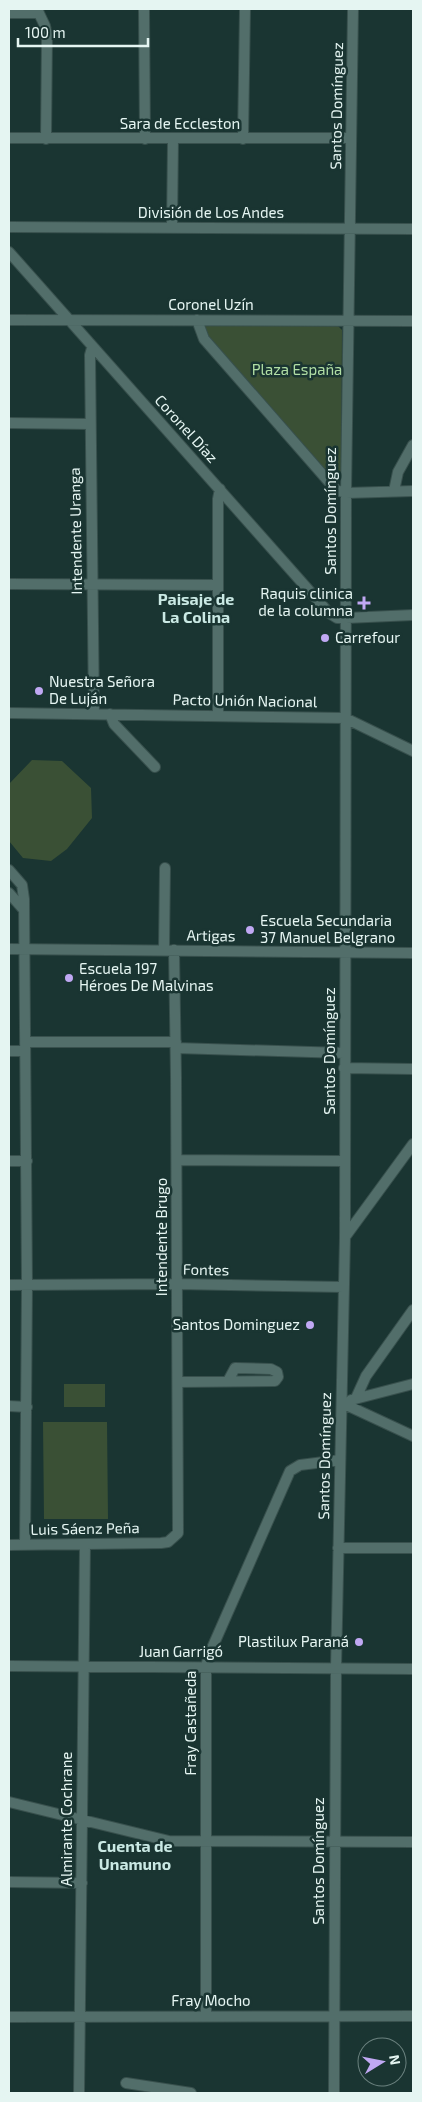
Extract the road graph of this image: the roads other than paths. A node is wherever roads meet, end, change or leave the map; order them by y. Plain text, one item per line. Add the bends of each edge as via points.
1 (144, 9) edge
2 (246, 9) edge
3 (353, 9) edge
4 (38, 11) edge
5 (9, 13) edge
6 (9, 138) edge
7 (145, 138) junction
8 (351, 138) junction
9 (46, 139) junction
10 (173, 139) junction
11 (243, 139) junction
12 (9, 227) edge
13 (172, 228) junction
14 (350, 228) junction
15 (413, 229) edge
16 (9, 252) edge
17 (9, 320) edge
18 (68, 320) junction
19 (197, 320) junction
20 (348, 321) junction
21 (413, 321) edge
22 (92, 348) junction
23 (9, 423) edge
24 (90, 424) junction
25 (413, 445) edge
26 (220, 489) junction
27 (394, 491) junction
28 (413, 491) edge
29 (346, 493) junction
30 (9, 584) edge
31 (218, 585) junction
32 (92, 586) junction
33 (413, 615) edge
34 (346, 618) junction
35 (9, 713) edge
36 (94, 714) junction
37 (110, 714) junction
38 (218, 716) junction
39 (346, 718) junction
40 (413, 751) edge
41 (155, 767) dead end
42 (165, 868) dead end
43 (9, 870) edge
44 (9, 893) edge
45 (24, 910) junction
46 (9, 950) edge
47 (25, 950) junction
48 (169, 950) junction
49 (345, 952) junction
50 (413, 953) edge
51 (176, 1045) junction
52 (25, 1046) junction
53 (9, 1051) edge
54 (344, 1052) junction
55 (344, 1068) junction
56 (413, 1069) edge
57 (413, 1144) edge
58 (177, 1160) junction
59 (9, 1161) edge
60 (27, 1161) junction
61 (344, 1161) junction
62 (345, 1237) junction
63 (177, 1284) junction
64 (9, 1285) edge
65 (27, 1285) junction
66 (344, 1288) junction
67 (413, 1310) edge
68 (228, 1381) dead end
69 (178, 1382) junction
70 (413, 1384) edge
71 (356, 1398) junction
72 (342, 1402) junction
73 (9, 1406) edge
74 (27, 1406) junction
75 (413, 1436) edge
76 (340, 1460) junction
77 (162, 1543) joint
78 (9, 1545) edge
79 (25, 1545) junction
80 (84, 1545) junction
81 (338, 1548) junction
82 (413, 1548) edge
83 (9, 1666) edge
84 (82, 1667) junction
85 (206, 1668) junction
86 (336, 1669) junction
87 (413, 1669) edge
88 (9, 1802) edge
89 (82, 1820) junction
90 (206, 1842) junction
91 (413, 1842) edge
92 (334, 1843) junction
93 (9, 1882) edge
94 (82, 1883) junction
95 (334, 2015) junction
96 (81, 2016) junction
97 (206, 2016) junction
98 (413, 2016) edge
99 (9, 2017) edge
100 (126, 2083) dead end
101 (79, 2093) edge
102 (191, 2093) edge
103 (334, 2093) edge

1 - 7 street
2 - 11 street
3 - 8 street, Santos Domínguez
4 - 5 street
4 - 9 street via 47,35
6 - 9 street, Sara de Eccleston
7 - 9 street, Sara de Eccleston
7 - 10 street, Sara de Eccleston
8 - 11 street, Sara de Eccleston
8 - 14 street, Santos Domínguez
10 - 11 street, Sara de Eccleston
10 - 13 street
12 - 13 street, División de Los Andes
13 - 14 street, División de Los Andes
14 - 15 street, División de Los Andes
14 - 20 street, Santos Domínguez
16 - 18 street, Coronel Díaz
17 - 18 street, Coronel Uzín
18 - 19 street, Coronel Uzín
18 - 22 street, Coronel Díaz
19 - 20 street, Coronel Uzín
19 - 29 street via 204,338 331,486
20 - 21 street, Coronel Uzín
20 - 29 street, Santos Domínguez
22 - 24 street, Intendente Uranga
22 - 26 street, Coronel Díaz
23 - 24 street
24 - 32 street, Intendente Uranga
25 - 27 street via 398,472
26 - 31 street
26 - 34 street, Coronel Díaz via 329,613 337,618
27 - 28 street
27 - 29 street
29 - 34 street, Santos Domínguez
30 - 32 street
31 - 32 street
31 - 38 street
32 - 36 street, Intendente Uranga
33 - 34 street
34 - 39 street, Santos Domínguez
35 - 36 street, Pacto Unión Nacional
36 - 37 street, Pacto Unión Nacional
37 - 38 street, Pacto Unión Nacional
37 - 41 street via 114,724
38 - 39 street, Pacto Unión Nacional
39 - 40 street, Pacto Unión Nacional
39 - 49 street, Santos Domínguez
42 - 48 street, Intendente Brugo
43 - 45 street via 22,885
44 - 45 street
45 - 47 street
46 - 47 street, Artigas
47 - 48 street, Artigas
47 - 52 street
48 - 49 street, Artigas
48 - 51 street, Intendente Brugo
49 - 50 street, Artigas
49 - 54 street, Santos Domínguez
51 - 52 street
51 - 54 street
51 - 58 street, Intendente Brugo
52 - 53 street
52 - 60 street
54 - 55 street, Santos Domínguez
55 - 56 street
55 - 61 street, Santos Domínguez
57 - 62 street
58 - 61 street
58 - 63 street, Intendente Brugo
59 - 60 street
60 - 65 street
61 - 62 street, Santos Domínguez
62 - 66 street, Santos Domínguez
63 - 65 street, Fontes
63 - 66 street, Fontes
63 - 69 street, Intendente Brugo
64 - 65 street, Fontes
65 - 74 street
66 - 72 street, Santos Domínguez
67 - 71 street via 366,1376
68 - 69 street
69 - 77 street, Intendente Brugo via 178,1533 174,1539
70 - 71 street
71 - 72 street
72 - 75 street
72 - 76 street, Santos Domínguez
73 - 74 street
74 - 79 street
76 - 81 street, Santos Domínguez
76 - 85 street, Fray Castañeda via 300,1465 290,1470 209,1654
77 - 80 street, Luis Sáenz Peña
78 - 79 street, Luis Sáenz Peña
79 - 80 street, Luis Sáenz Peña
80 - 84 street, Almirante Cochrane
81 - 82 street
81 - 86 street, Santos Domínguez
83 - 84 street, Juan Garrigó
84 - 85 street, Juan Garrigó
84 - 89 street, Almirante Cochrane
85 - 86 street, Juan Garrigó
85 - 90 street, Fray Castañeda
86 - 87 street, Juan Garrigó
86 - 92 street, Santos Domínguez
88 - 89 street
89 - 90 street via 169,1841
89 - 94 street, Almirante Cochrane
90 - 92 street
90 - 97 street, Fray Castañeda
91 - 92 street
92 - 95 street, Santos Domínguez
93 - 94 street
94 - 96 street, Almirante Cochrane
95 - 97 street, Fray Mocho
95 - 98 street, Fray Mocho
95 - 103 street, Santos Domínguez
96 - 97 street, Fray Mocho
96 - 99 street, Fray Mocho
96 - 101 street, Almirante Cochrane
100 - 102 street

